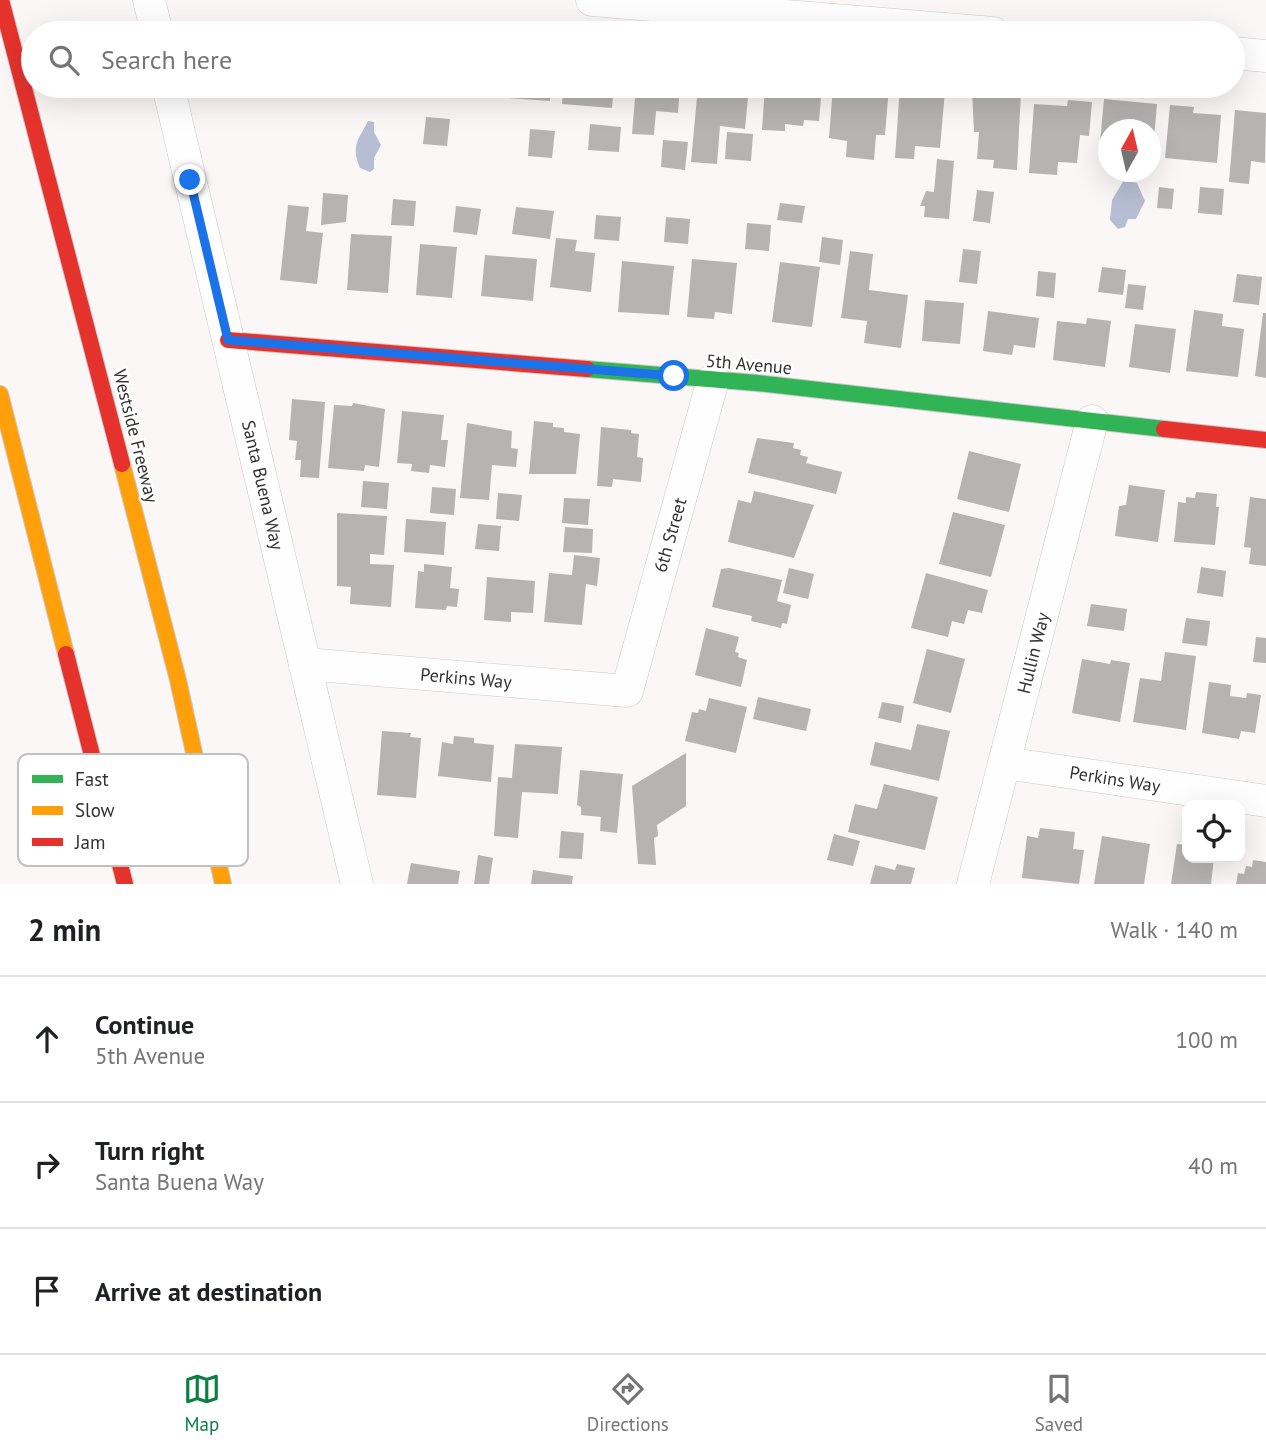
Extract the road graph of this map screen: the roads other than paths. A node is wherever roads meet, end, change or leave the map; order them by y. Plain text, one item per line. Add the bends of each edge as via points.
1 (2, 0) edge
2 (149, 0) edge
3 (592, 0) edge
4 (153, 21) edge
5 (847, 21) edge
6 (1245, 54) edge
7 (1266, 56) edge
8 (21, 73) edge
9 (27, 98) edge
10 (172, 98) edge
11 (228, 340) junction
12 (713, 380) junction
13 (0, 394) edge
14 (1092, 421) junction
15 (1266, 440) edge
16 (306, 664) junction
17 (627, 691) joint
18 (92, 754) edge
19 (194, 754) edge
20 (1005, 763) junction
21 (1266, 802) edge
22 (120, 866) edge
23 (219, 866) edge
24 (125, 884) edge
25 (223, 884) edge
26 (357, 884) edge
27 (973, 884) edge

1 - 8 main road, Westside Freeway
2 - 4 street
3 - 5 street
6 - 7 street
9 - 19 main road, Westside Freeway
10 - 11 street, Santa Buena Way
11 - 12 main road, 5th Avenue
11 - 16 street, Santa Buena Way
12 - 14 main road, 5th Avenue
12 - 17 street, 6th Street
13 - 18 main road
14 - 15 main road, 5th Avenue
14 - 20 street, Hullin Way
16 - 17 street, Perkins Way
16 - 26 street, Santa Buena Way
20 - 21 street, Perkins Way
20 - 27 street, Hullin Way
22 - 24 main road
23 - 25 main road, Westside Freeway

